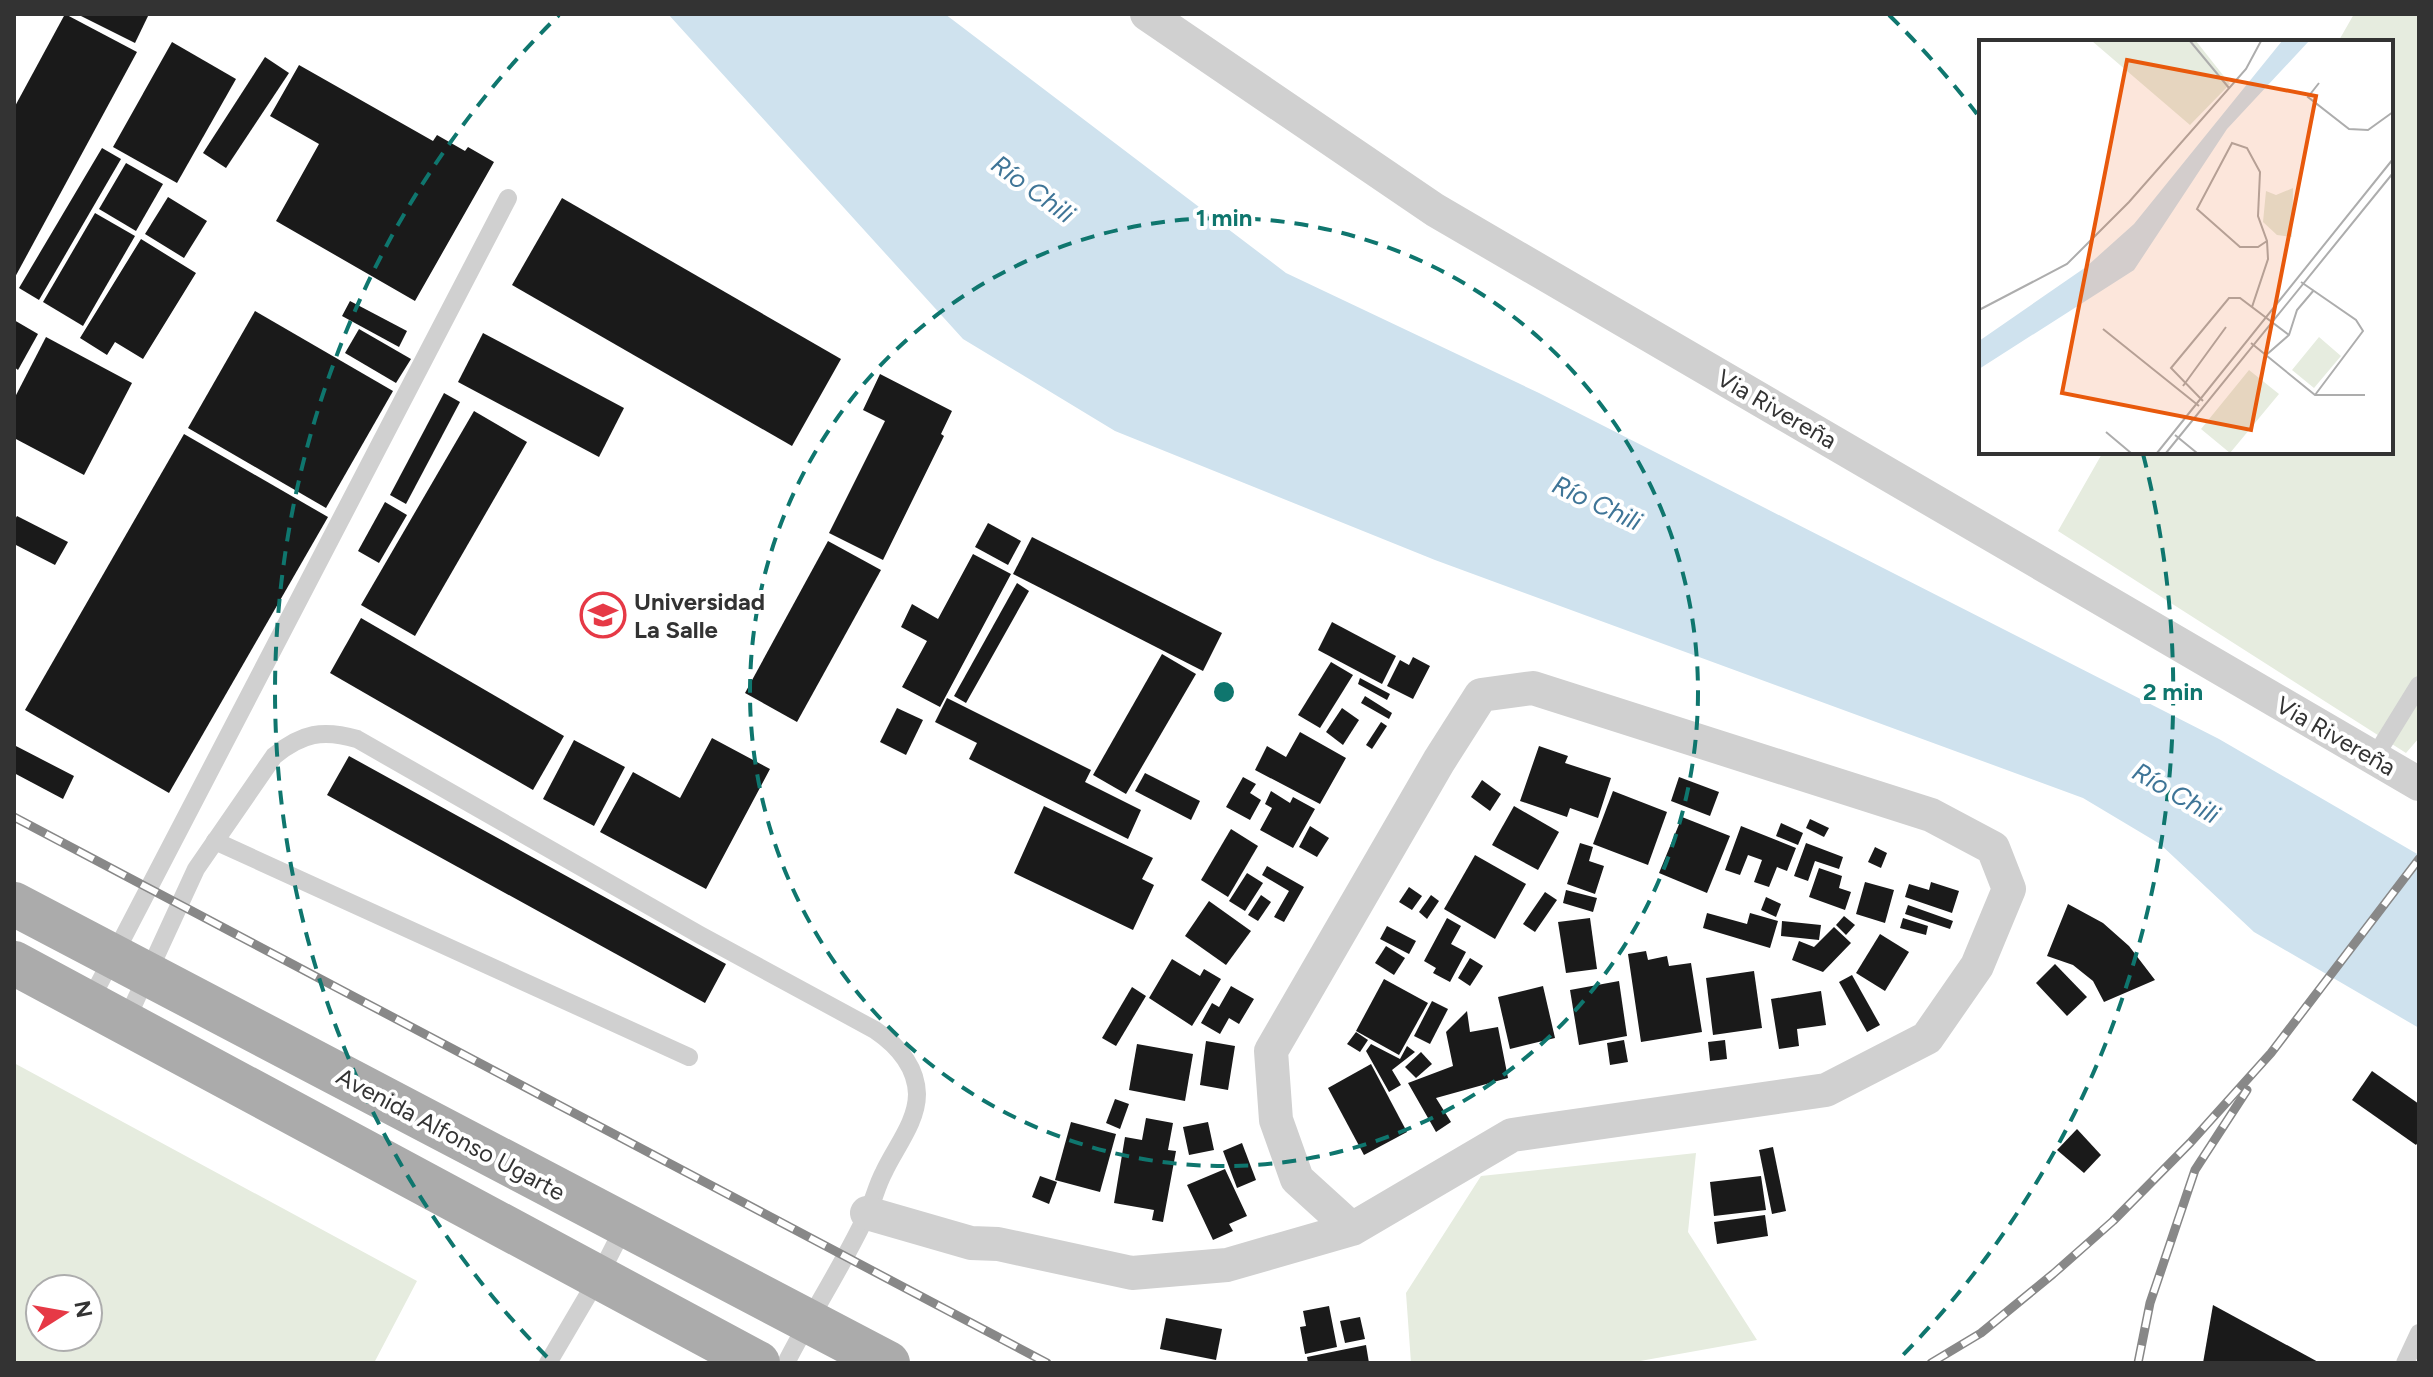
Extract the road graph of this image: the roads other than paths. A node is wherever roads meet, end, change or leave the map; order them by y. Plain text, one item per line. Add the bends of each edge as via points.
1 (1147, 14) edge
2 (508, 198) dead end
3 (2419, 685) edge
4 (2374, 758) junction
5 (2419, 784) edge
6 (215, 841) junction
7 (14, 904) edge
8 (14, 963) edge
9 (130, 965) junction
10 (107, 1013) junction
11 (689, 1057) dead end
12 (867, 1213) junction
13 (625, 1225) junction
14 (1352, 1229) junction
15 (598, 1278) junction
16 (807, 1320) junction
17 (2419, 1333) edge
18 (548, 1363) edge
19 (758, 1363) edge
20 (786, 1363) edge
21 (888, 1363) edge
22 (2405, 1363) edge

1 - 4 street, Via Rivereña via 1435,210
2 - 9 lane
3 - 4 lane
4 - 5 street, Via Rivereña
6 - 9 lane
6 - 11 lane
6 - 12 lane via 274,756 290,743 323,732 357,739 875,1030 904,1056 917,1095
7 - 9 main road, Avenida Alfonso Ugarte
8 - 10 main road
9 - 10 lane
9 - 10 lane
9 - 13 main road, Avenida Alfonso Ugarte
10 - 15 main road
12 - 14 street via 971,1243 1132,1273 1227,1265
12 - 16 lane
13 - 15 lane
13 - 16 main road, Avenida Alfonso Ugarte
14 - 14 street via 1297,1179 1276,1120 1271,1051 1481,695 1533,688 1931,815 1993,848 2009,889 1977,966 1927,1038 1826,1090 1512,1135
15 - 18 lane
15 - 19 main road
16 - 20 lane
16 - 21 main road, Avenida Alfonso Ugarte
17 - 22 lane

